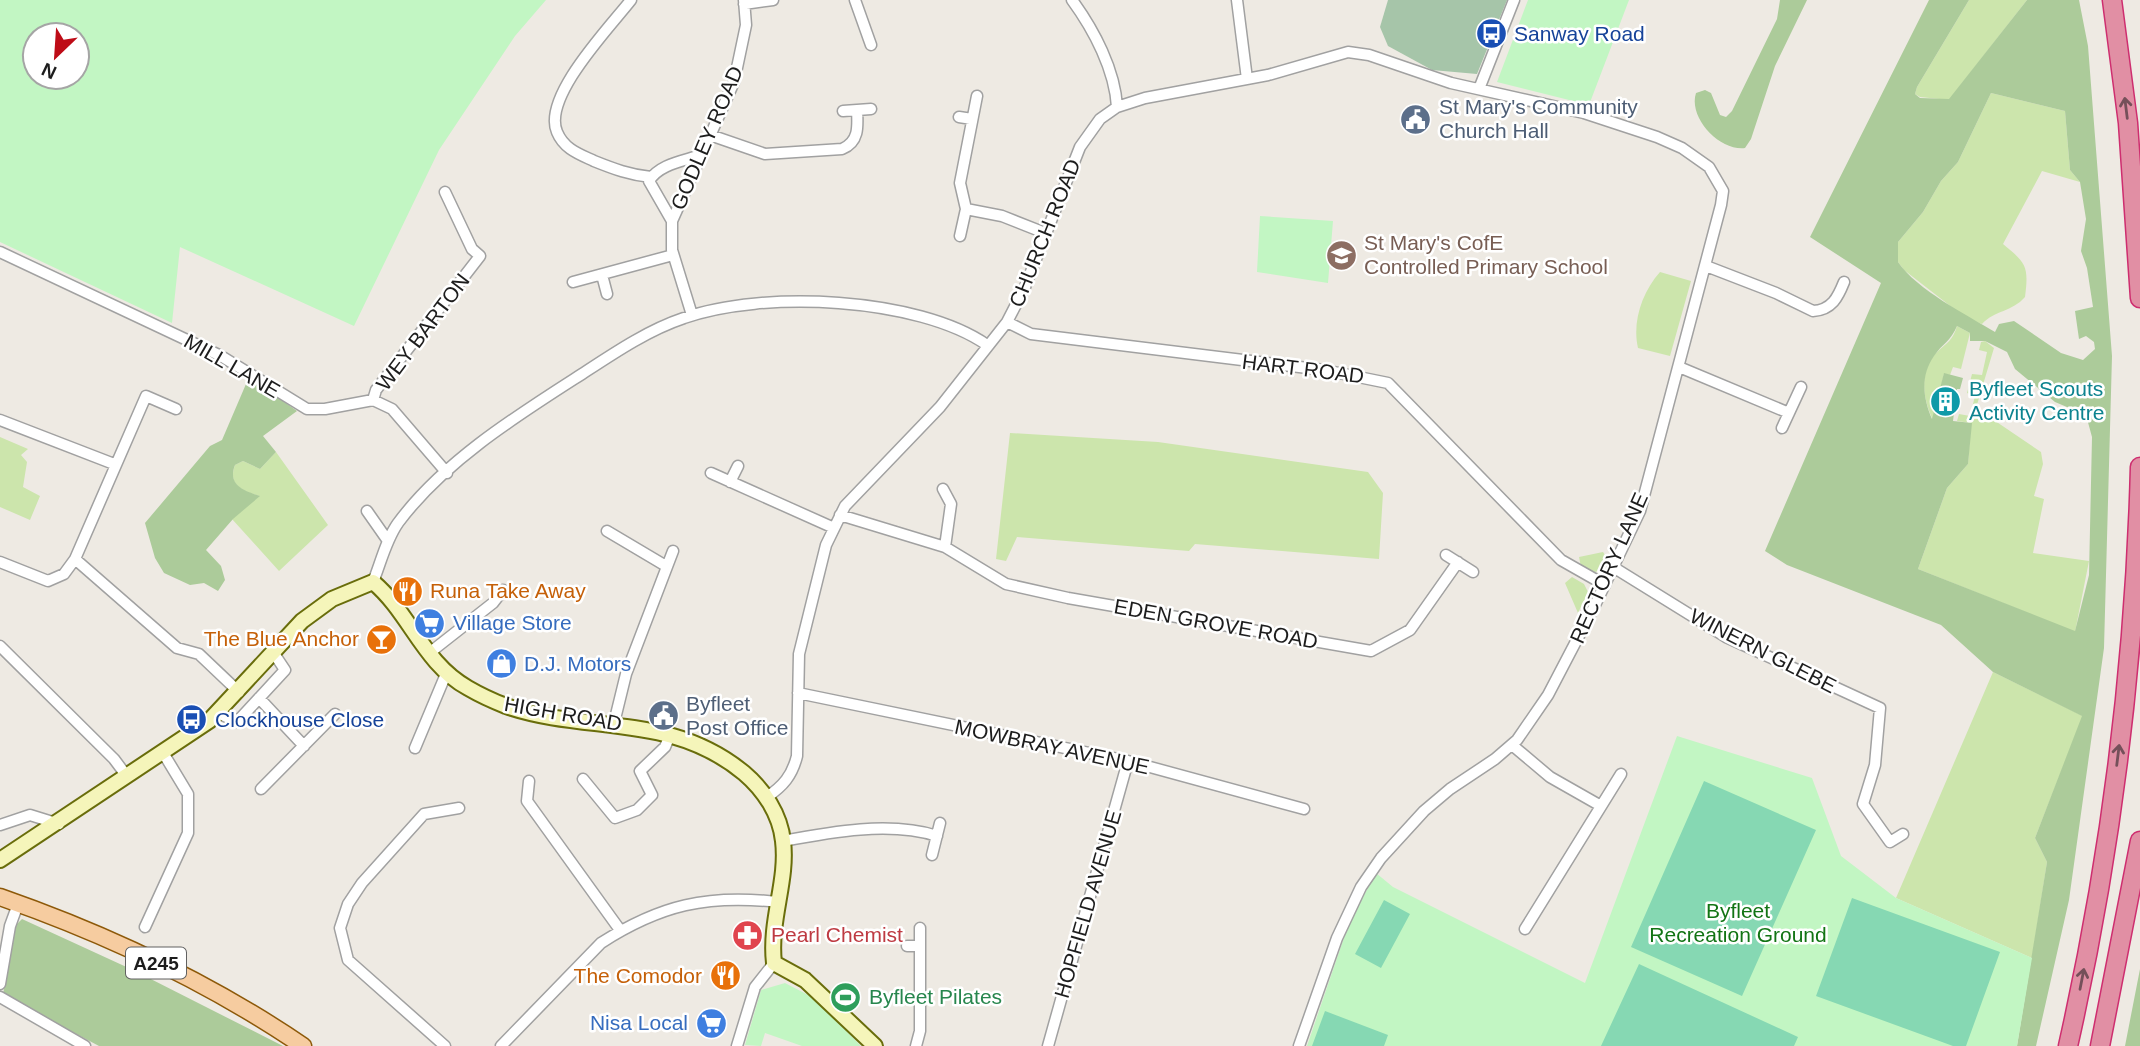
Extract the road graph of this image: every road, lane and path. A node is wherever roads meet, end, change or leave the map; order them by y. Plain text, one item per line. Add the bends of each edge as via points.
1 (632, 0) edge
2 (773, 0) edge
3 (855, 0) edge
4 (1072, 0) edge
5 (1237, 0) edge
6 (1514, 0) edge
7 (2112, 0) edge
8 (744, 2) edge
9 (871, 45) dead end
10 (1247, 79) junction
11 (1479, 89) junction
12 (976, 96) dead end
13 (1117, 107) junction
14 (871, 109) dead end
15 (857, 110) junction
16 (843, 111) dead end
17 (958, 117) dead end
18 (972, 119) junction
19 (710, 135) junction
20 (701, 155) junction
21 (651, 177) junction
22 (445, 192) dead end
23 (966, 209) junction
24 (672, 221) junction
25 (1045, 233) junction
26 (960, 236) dead end
27 (0, 252) edge
28 (673, 256) junction
29 (1706, 266) junction
30 (602, 275) junction
31 (573, 282) dead end
32 (1844, 282) dead end
33 (607, 294) dead end
34 (2140, 299) edge
35 (692, 315) junction
36 (1007, 322) junction
37 (987, 345) junction
38 (1679, 367) junction
39 (1801, 387) dead end
40 (373, 400) junction
41 (176, 409) dead end
42 (1789, 413) junction
43 (0, 420) edge
44 (1782, 428) dead end
45 (114, 464) junction
46 (738, 466) dead end
47 (2140, 467) edge
48 (447, 473) junction
49 (711, 473) dead end
50 (730, 482) junction
51 (943, 489) dead end
52 (367, 511) dead end
53 (840, 515) junction
54 (834, 528) junction
55 (607, 531) dead end
56 (388, 541) junction
57 (946, 547) junction
58 (673, 551) dead end
59 (1446, 555) dead end
60 (75, 559) junction
61 (0, 562) edge
62 (1458, 562) junction
63 (666, 566) junction
64 (1613, 567) junction
65 (1473, 572) dead end
66 (373, 582) junction
67 (1605, 585) junction
68 (503, 590) dead end
69 (0, 646) edge
70 (273, 652) junction
71 (428, 654) junction
72 (446, 674) junction
73 (239, 692) junction
74 (798, 693) junction
75 (260, 698) junction
76 (218, 713) junction
77 (335, 713) dead end
78 (614, 723) junction
79 (670, 735) junction
80 (1512, 745) junction
81 (304, 746) junction
82 (415, 748) dead end
83 (162, 751) junction
84 (1128, 761) junction
85 (1621, 774) dead end
86 (126, 775) junction
87 (583, 779) dead end
88 (529, 781) dead end
89 (261, 789) dead end
90 (767, 797) junction
91 (1601, 806) junction
92 (459, 808) dead end
93 (1304, 809) dead end
94 (940, 823) dead end
95 (59, 824) junction
96 (0, 825) edge
97 (1903, 834) dead end
98 (937, 835) junction
99 (783, 841) junction
100 (2140, 841) edge
101 (7, 851) edge
102 (932, 855) dead end
103 (0, 860) edge
104 (0, 897) edge
105 (777, 902) junction
106 (18, 904) junction
107 (145, 927) dead end
108 (920, 928) dead end
109 (1525, 929) dead end
110 (620, 930) junction
111 (906, 946) dead end
112 (920, 946) junction
113 (774, 963) junction
114 (0, 984) edge
115 (0, 998) edge
116 (85, 1046) edge
117 (303, 1046) edge
118 (446, 1046) edge
119 (501, 1046) edge
120 (737, 1046) edge
121 (875, 1046) edge
122 (916, 1046) edge
123 (1048, 1046) edge
124 (1299, 1046) edge
125 (2068, 1046) edge
126 (2100, 1046) edge

1 - 21 street via 568,82 555,129 572,151 622,173
2 - 8 street
3 - 9 street
4 - 13 street via 1101,50
5 - 10 street
6 - 11 street
34 -> 7 highway via 2128,123
8 - 19 street, GODLEY ROAD via 742,53
10 - 11 street, CHURCH ROAD via 1348,52
10 - 13 street, CHURCH ROAD
11 - 29 street, RECTORY LANE via 1623,124 1682,148 1709,167 1723,191
12 - 18 street
13 - 25 street, CHURCH ROAD via 1100,119 1080,147
14 - 15 street
15 - 16 street
15 - 19 street via 855,138 851,146 842,149 765,154
17 - 18 street
18 - 23 street via 960,183
19 - 20 street, GODLEY ROAD
20 - 21 street via 667,166
20 - 24 street, GODLEY ROAD
21 - 24 street via 657,200
22 - 40 street, WEY BARTON via 472,249 480,256 376,390
23 - 25 street via 1002,216
23 - 26 street
24 - 28 street, GODLEY ROAD
25 - 36 street, CHURCH ROAD
27 - 40 street, MILL LANE via 221,356 307,409
28 - 30 street
28 - 35 street, GODLEY ROAD
29 - 32 street via 1813,311 1828,308
29 - 38 street, RECTORY LANE
30 - 31 street
30 - 33 street
35 - 37 street via 766,304 860,304 968,332
35 - 48 street via 596,365 498,431
36 - 37 street, CHURCH ROAD
36 - 67 street, HART ROAD via 1031,334 1324,370 1388,383 1560,560
37 - 53 street, CHURCH ROAD via 940,407 863,484
38 - 42 street
38 - 64 street, RECTORY LANE via 1640,510
39 - 42 street
40 - 48 street via 391,409
41 - 45 street via 146,396
42 - 44 street
43 - 45 street
45 - 60 street
46 - 50 street
125 -> 47 highway via 2108,833 2128,675
48 - 56 street via 399,522
49 - 50 street
50 - 54 street
51 - 57 street via 951,504
52 - 56 street
53 - 54 street, CHURCH ROAD
53 - 57 street, EDEN GROVE ROAD
54 - 74 street, CHURCH ROAD via 799,654
55 - 63 street
56 - 66 street
57 - 62 street, EDEN GROVE ROAD via 1006,584 1371,651 1410,630
58 - 63 street
59 - 62 street
60 - 61 street via 64,574 48,581
60 - 73 street via 177,648 200,654
62 - 65 street
63 - 78 street via 626,674
64 - 67 street, RECTORY LANE
64 - 97 street, WINERN GLEBE via 1726,637 1880,708 1875,765 1863,804 1887,844
66 - 70 street via 318,608
66 - 71 street, HIGH ROAD via 386,592
67 - 80 street, RECTORY LANE via 1548,695
68 - 71 street
69 - 86 street
70 - 73 street
70 - 75 street via 285,670
71 - 72 street, HIGH ROAD
72 - 78 street, HIGH ROAD via 507,706
72 - 82 street
73 - 76 street
74 - 84 street, MOWBRAY AVENUE
74 - 90 street, CHURCH ROAD via 794,770
75 - 76 street via 237,722
75 - 81 street
76 - 83 street
77 - 81 street
78 - 79 street, HIGH ROAD
79 - 87 street via 665,747 640,771 652,795 626,817 615,818
79 - 90 street, HIGH ROAD via 723,758
80 - 91 street via 1550,777
80 - 124 street, RECTORY LANE via 1450,789 1381,858 1337,938
81 - 89 street
83 - 86 street
83 - 107 street via 188,794 188,833
84 - 93 street, MOWBRAY AVENUE
84 - 123 street, HOPFIELD AVENUE
85 - 91 street
86 - 95 street
88 - 110 street via 527,801
90 - 99 street, HIGH ROAD
91 - 109 street
92 - 118 street via 424,814 362,883 340,928 348,960
94 - 98 street
95 - 96 street via 30,816
95 - 101 street
98 - 99 street via 918,830 873,831
98 - 102 street
99 - 105 street, HIGH ROAD
100 - 126 highway
101 - 103 street
104 - 106 main road, A245
105 - 110 street via 742,898 696,902
105 - 113 street, HIGH ROAD via 772,932
106 - 114 street
106 - 117 main road, A245 via 165,967
108 - 112 street
110 - 119 street via 601,943
111 - 112 street
112 - 122 street
113 - 120 street via 755,987
113 - 121 street via 805,980
115 - 116 street

